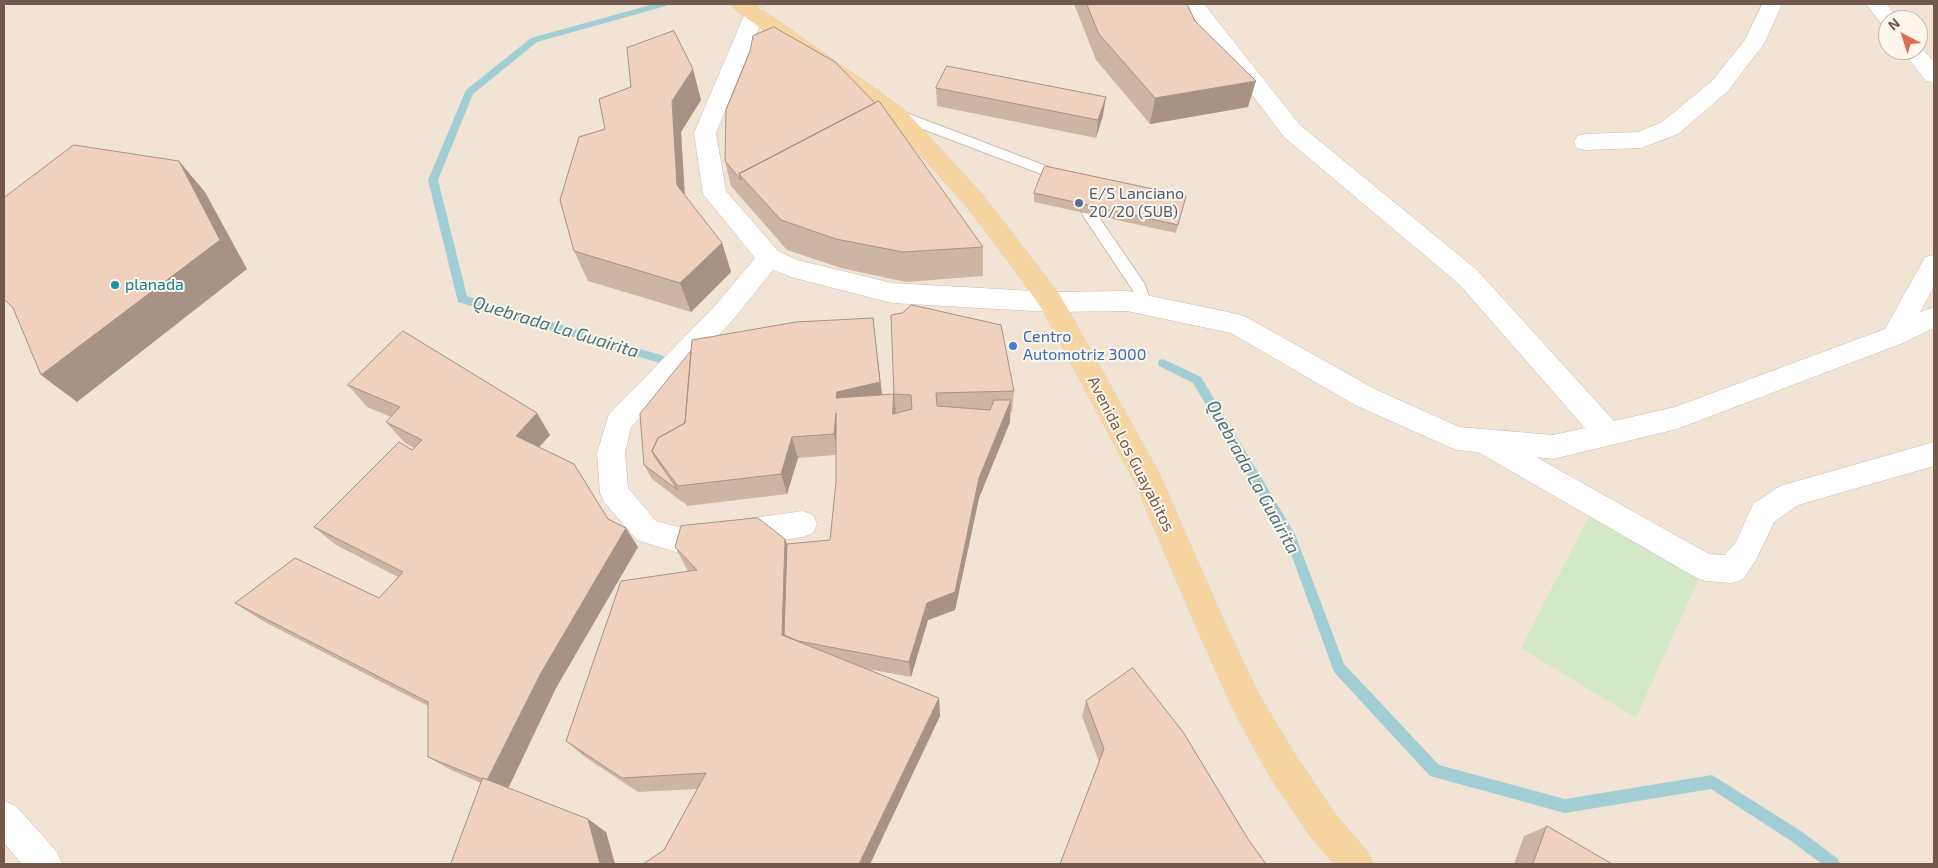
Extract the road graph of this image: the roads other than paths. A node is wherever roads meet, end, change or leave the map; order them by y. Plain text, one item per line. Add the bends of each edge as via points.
1 (1194, 4) edge
2 (1772, 4) edge
3 (748, 8) edge
4 (1921, 60) edge
5 (1934, 76) edge
6 (896, 114) junction
7 (1585, 142) dead end
8 (1057, 178) edge
9 (1089, 214) edge
10 (769, 258) junction
11 (1934, 264) edge
12 (1051, 302) junction
13 (1145, 305) junction
14 (1934, 317) edge
15 (1894, 336) junction
16 (1608, 434) junction
17 (1482, 441) junction
18 (1934, 454) edge
19 (803, 524) dead end
20 (4, 818) edge
21 (45, 864) edge
22 (1356, 864) edge

1 - 16 street via 1292,131 1468,277
2 - 7 street via 1754,42 1720,86 1670,128 1641,140
3 - 6 main road, Avenida Los Guayabitos
3 - 10 street via 705,133 715,194
4 - 5 street
6 - 8 lane via 1049,172
6 - 12 main road, Avenida Los Guayabitos via 976,201
9 - 13 lane via 1139,287
10 - 12 street via 791,268 892,293
10 - 19 street via 723,314 619,422 611,453 614,493 647,531 682,541
11 - 15 street
12 - 13 street via 1127,301
12 - 22 main road, Avenida Los Guayabitos via 1149,482 1246,702 1287,772 1324,826
13 - 17 street via 1237,324 1365,397 1457,438
14 - 15 street
15 - 16 street via 1678,418
16 - 17 street via 1553,447
17 - 18 street via 1705,567 1732,569 1746,551 1764,513 1790,495
20 - 21 street

